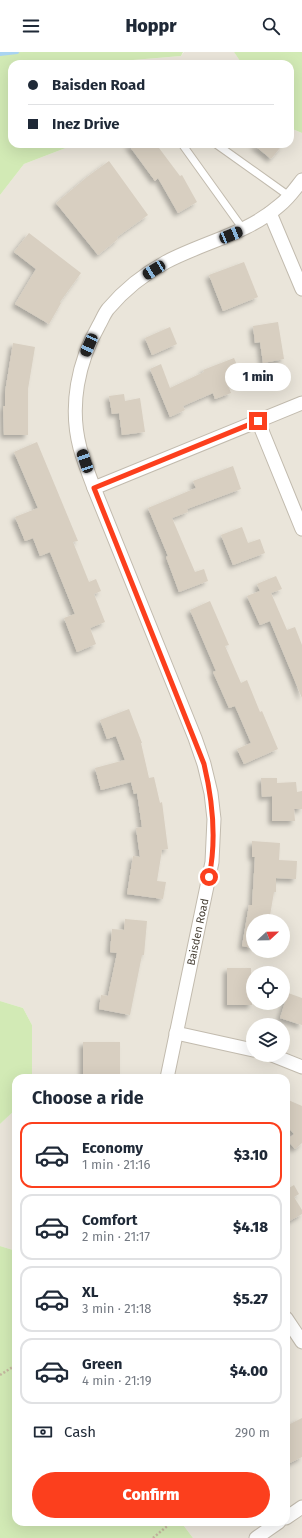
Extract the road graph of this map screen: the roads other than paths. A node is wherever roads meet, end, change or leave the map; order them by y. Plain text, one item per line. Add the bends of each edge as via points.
1 (185, 148) edge
2 (222, 148) edge
3 (302, 180) edge
4 (289, 196) junction
5 (270, 213) junction
6 (243, 229) junction
7 (302, 289) edge
8 (302, 403) edge
9 (258, 421) junction
10 (94, 488) junction
11 (302, 529) edge
12 (176, 1033) junction
13 (246, 1048) edge
14 (290, 1062) edge
15 (302, 1067) edge
16 (168, 1074) edge
17 (290, 1324) edge
18 (302, 1342) edge
19 (302, 1507) edge
20 (290, 1515) edge
21 (273, 1526) edge
22 (256, 1538) edge

1 - 6 lane
2 - 4 lane
3 - 4 street, Baisden Road
4 - 5 street, Baisden Road
5 - 6 street, Baisden Road
5 - 7 street
6 - 10 street, Baisden Road via 167,262 140,278 107,310 92,336 79,374 76,419 80,448
8 - 9 street
9 - 10 street
9 - 11 street
10 - 12 street, Baisden Road via 195,738 211,793 214,819 212,862
12 - 13 street
12 - 16 street, Baisden Road
14 - 15 street
17 - 18 street
19 - 20 street
21 - 22 street

